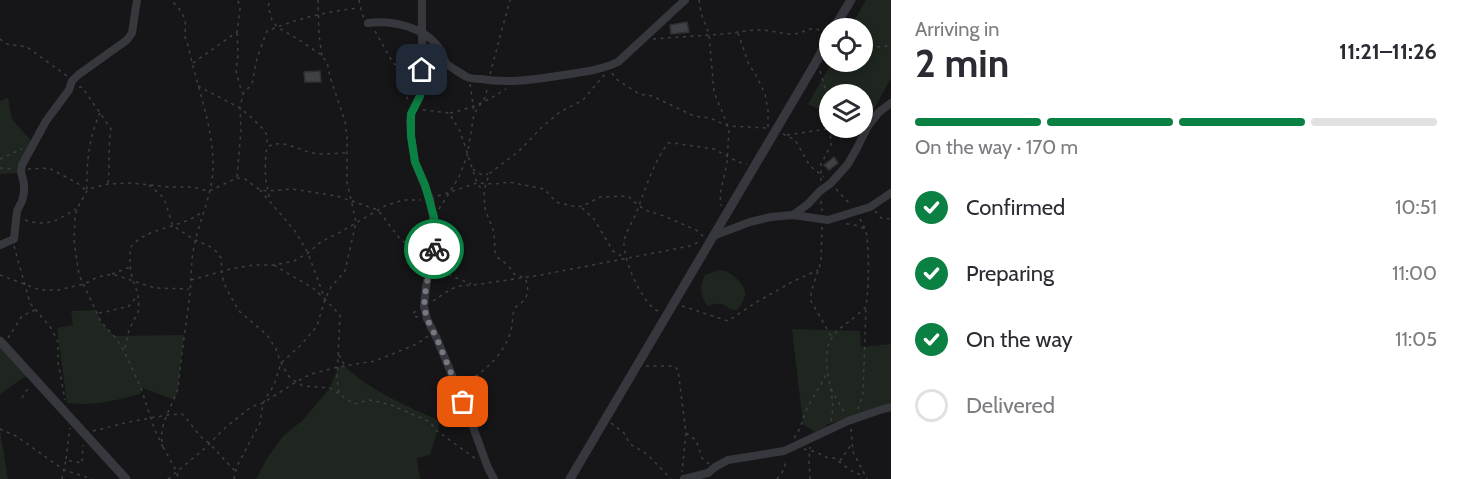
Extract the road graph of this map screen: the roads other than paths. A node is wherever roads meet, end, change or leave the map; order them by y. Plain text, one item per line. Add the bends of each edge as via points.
1 (137, 0) edge
2 (422, 0) edge
3 (685, 0) edge
4 (851, 0) edge
5 (840, 18) edge
6 (368, 23) dead end
7 (422, 32) junction
8 (819, 56) edge
9 (891, 103) edge
10 (891, 193) edge
11 (793, 215) junction
12 (713, 236) junction
13 (0, 245) edge
14 (2, 343) edge
15 (891, 407) edge
16 (126, 479) edge
17 (494, 479) edge
18 (570, 479) edge
19 (683, 479) edge

1 - 13 street via 132,33 127,40 72,81 33,143 21,169 24,193 17,211 14,239
2 - 7 street
3 - 7 street via 618,62 538,80 468,78 448,65 439,48
4 - 5 street
6 - 7 street
7 - 17 street via 420,96 411,114 411,136 417,169 434,217 435,238 424,306
8 - 12 street via 780,133
9 - 11 street via 868,126 848,164
10 - 11 street via 857,212 825,219
11 - 12 street via 750,222
12 - 18 street
14 - 16 street
15 - 19 street via 784,451 728,460 708,473

